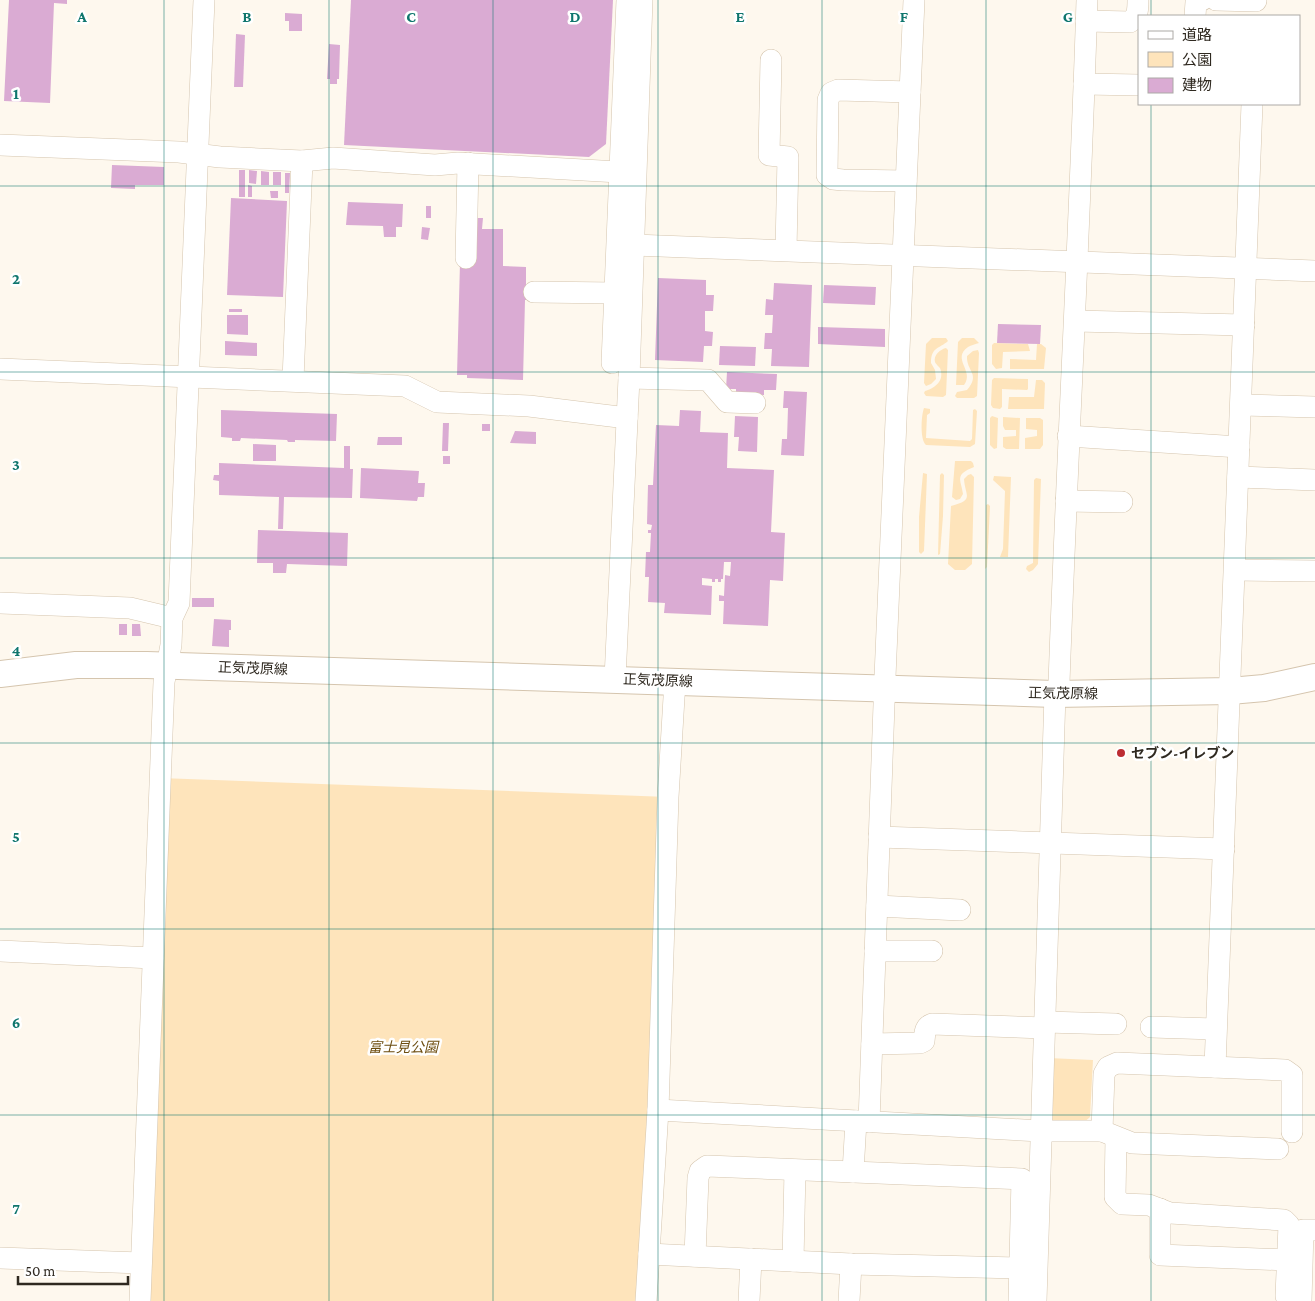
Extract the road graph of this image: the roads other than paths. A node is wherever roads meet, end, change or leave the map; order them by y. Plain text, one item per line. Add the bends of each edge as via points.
1 (204, 0) edge
2 (627, 0) edge
3 (642, 0) edge
4 (914, 0) edge
5 (1087, 0) edge
6 (1138, 0) edge
7 (1202, 0) edge
8 (1216, 0) edge
9 (1256, 6) edge
10 (1195, 15) edge
11 (1086, 21) junction
12 (771, 60) dead end
13 (1084, 84) junction
14 (1138, 85) edge
15 (910, 92) junction
16 (1252, 105) edge
17 (0, 145) edge
18 (198, 154) junction
19 (302, 161) junction
20 (468, 163) junction
21 (619, 172) junction
22 (906, 182) junction
23 (634, 244) junction
24 (786, 250) junction
25 (903, 255) junction
26 (466, 258) dead end
27 (1078, 262) junction
28 (1246, 268) junction
29 (1315, 271) edge
30 (534, 292) dead end
31 (614, 293) junction
32 (1075, 321) junction
33 (1244, 325) junction
34 (612, 363) dead end
35 (0, 369) edge
36 (189, 376) junction
37 (630, 378) junction
38 (294, 380) junction
39 (754, 403) dead end
40 (1241, 405) junction
41 (1315, 407) edge
42 (627, 418) junction
43 (1068, 436) junction
44 (1239, 447) junction
45 (1238, 477) junction
46 (1315, 480) edge
47 (1066, 501) junction
48 (1122, 502) dead end
49 (1235, 570) junction
50 (1315, 571) edge
51 (0, 603) edge
52 (172, 618) junction
53 (167, 665) junction
54 (0, 674) edge
55 (1315, 677) edge
56 (615, 679) junction
57 (674, 681) junction
58 (884, 688) junction
59 (1230, 691) junction
60 (1055, 694) junction
61 (879, 837) junction
62 (1051, 843) junction
63 (1224, 849) junction
64 (876, 906) junction
65 (960, 910) dead end
66 (0, 951) edge
67 (875, 951) junction
68 (932, 951) dead end
69 (153, 958) junction
70 (1116, 1024) dead end
71 (1045, 1025) junction
72 (1151, 1027) dead end
73 (1215, 1029) junction
74 (872, 1044) junction
75 (1215, 1067) junction
76 (658, 1110) junction
77 (862, 1121) junction
78 (1041, 1131) junction
79 (1292, 1132) dead end
80 (1109, 1135) junction
81 (1278, 1149) dead end
82 (795, 1170) junction
83 (853, 1172) junction
84 (1160, 1209) junction
85 (1315, 1230) edge
86 (649, 1254) junction
87 (695, 1256) junction
88 (0, 1258) edge
89 (750, 1259) junction
90 (1287, 1260) junction
91 (792, 1261) junction
92 (141, 1264) junction
93 (851, 1264) junction
94 (1021, 1268) junction
95 (1308, 1278) edge
96 (1293, 1299) edge
97 (140, 1301) edge
98 (646, 1301) edge
99 (749, 1301) edge
100 (849, 1301) edge
101 (1019, 1301) edge
102 (1036, 1301) edge

1 - 18 street
2 - 21 street
3 - 23 street
4 - 15 street
5 - 11 street
6 - 11 street via 1138,12 1130,22
7 - 10 street via 1196,2
8 - 9 street
11 - 13 street
12 - 24 street via 768,155 788,157
13 - 14 street
13 - 27 street
15 - 22 street
15 - 22 street via 838,90 830,93 828,100 827,175 843,180
16 - 28 street
17 - 18 street
18 - 19 street
18 - 36 street
19 - 20 street via 333,158 435,165
19 - 38 street
20 - 21 street
20 - 26 street
21 - 31 street
22 - 25 street
23 - 24 street
23 - 37 street
24 - 25 street
25 - 27 street
25 - 58 street
27 - 28 street
27 - 32 street
28 - 29 street
28 - 33 street
30 - 31 street
31 - 34 street
32 - 33 street
32 - 43 street
33 - 40 street
35 - 36 street
36 - 38 street
36 - 52 street via 179,603
37 - 39 street via 708,380 727,402
37 - 42 street
38 - 42 street via 405,386 438,402 529,406
40 - 41 street
40 - 44 street
42 - 56 street
43 - 44 street
43 - 47 street
44 - 45 street
45 - 46 street
45 - 49 street
47 - 48 street
47 - 60 street via 1059,684
49 - 50 street
49 - 59 street
51 - 52 street via 130,608
52 - 53 street
53 - 54 main road, 正気茂原線 via 76,665
53 - 56 main road, 正気茂原線
53 - 69 street
55 - 59 main road, 正気茂原線 via 1264,688
56 - 57 main road, 正気茂原線
57 - 58 main road, 正気茂原線
57 - 76 street
58 - 60 main road, 正気茂原線
58 - 61 street
59 - 60 main road, 正気茂原線
59 - 63 street
60 - 62 street
61 - 62 street
61 - 64 street
62 - 63 street
62 - 71 street
63 - 73 street
64 - 65 street
64 - 67 street
66 - 69 street
67 - 68 street
67 - 74 street
69 - 92 street
70 - 71 street
71 - 74 street via 932,1024 925,1030 924,1041 920,1043
71 - 78 street
72 - 73 street
73 - 75 street
74 - 77 street
75 - 79 street via 1285,1070 1292,1074
75 - 80 street via 1117,1063 1108,1067 1104,1074
76 - 77 street
76 - 86 street
77 - 78 street
77 - 83 street
78 - 80 street
78 - 102 street
80 - 81 street via 1132,1143
80 - 84 street via 1115,1196 1122,1204 1149,1205
82 - 83 street
82 - 87 street via 707,1166 700,1171
82 - 91 street
83 - 94 street via 1022,1179
84 - 90 street via 1170,1213 1284,1220 1289,1225
84 - 90 street via 1160,1255
85 - 95 street via 1303,1230
86 - 87 street
86 - 98 street
87 - 89 street
88 - 92 street
89 - 91 street
89 - 99 street
90 - 96 street
91 - 93 street
92 - 97 street
93 - 94 street
93 - 100 street
94 - 101 street
95 - 96 street

